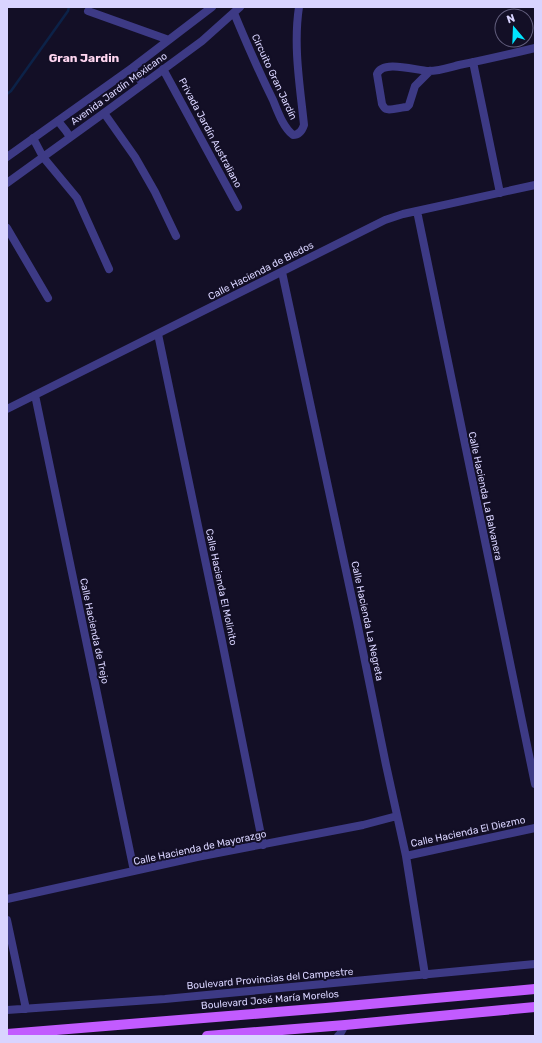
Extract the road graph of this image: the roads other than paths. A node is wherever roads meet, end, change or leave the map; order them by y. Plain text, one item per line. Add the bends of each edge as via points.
1 (212, 7) edge
2 (240, 7) edge
3 (299, 7) edge
4 (88, 11) dead end
5 (234, 13) junction
6 (169, 40) junction
7 (535, 48) edge
8 (473, 62) junction
9 (132, 68) junction
10 (163, 70) junction
11 (430, 71) junction
12 (143, 84) junction
13 (104, 113) junction
14 (58, 121) junction
15 (70, 137) junction
16 (33, 138) junction
17 (7, 157) edge
18 (43, 157) junction
19 (7, 183) edge
20 (535, 185) edge
21 (500, 193) junction
22 (238, 207) dead end
23 (417, 211) junction
24 (7, 228) edge
25 (176, 236) dead end
26 (109, 269) dead end
27 (282, 272) junction
28 (48, 298) dead end
29 (158, 334) junction
30 (35, 395) junction
31 (7, 409) edge
32 (535, 784) edge
33 (397, 816) junction
34 (535, 828) edge
35 (263, 845) junction
36 (406, 856) junction
37 (134, 871) junction
38 (7, 899) edge
39 (7, 920) edge
40 (535, 964) edge
41 (425, 975) junction
42 (535, 989) edge
43 (535, 1007) edge
44 (26, 1008) junction
45 (7, 1010) edge
46 (344, 1025) junction
47 (7, 1034) edge
48 (207, 1036) edge
49 (338, 1036) edge

1 - 6 street, Avenida Jardín Mexicano
2 - 5 street, Avenida Jardín Mexicano
3 - 5 street, Circuito Gran Jardín via 297,50 304,125 295,135 283,122
4 - 6 street
5 - 10 street, Avenida Jardín Mexicano
6 - 9 street, Avenida Jardín Mexicano
7 - 8 street
8 - 11 street
8 - 21 street
9 - 12 street
9 - 14 street, Avenida Jardín Mexicano
10 - 12 street, Avenida Jardín Mexicano
10 - 22 street, Privada Jardín Australiano
11 - 11 street via 399,67 381,68 377,74 382,104 386,109 407,106 415,86
12 - 13 street, Avenida Jardín Mexicano
13 - 15 street, Avenida Jardín Mexicano
13 - 25 street via 136,157
14 - 15 street
14 - 16 street, Avenida Jardín Mexicano
15 - 18 street, Avenida Jardín Mexicano
16 - 17 street, Avenida Jardín Mexicano
16 - 18 street
18 - 19 street, Avenida Jardín Mexicano
18 - 26 street via 77,198
20 - 21 street, Calle Hacienda de Bledos
21 - 23 street, Calle Hacienda de Bledos
23 - 27 street, Calle Hacienda de Bledos via 385,220
23 - 32 street, Calle Hacienda La Balvanera
24 - 28 street
27 - 29 street, Calle Hacienda de Bledos
27 - 33 street, Calle Hacienda La Negreta
29 - 30 street, Calle Hacienda de Bledos
29 - 35 street, Calle Hacienda El Molinito
30 - 31 street, Calle Hacienda de Bledos
30 - 37 street, Calle Hacienda de Trejo
33 - 35 street, Calle Hacienda de Mayorazgo
33 - 36 street, Calle Hacienda La Negreta
34 - 36 street, Calle Hacienda El Diezmo
35 - 37 street, Calle Hacienda de Mayorazgo
36 - 41 street, Calle Hacienda La Negreta
37 - 38 street, Calle Hacienda de Mayorazgo
39 - 44 street
40 - 41 street, Boulevard Provincias del Campestre
41 - 44 street, Boulevard Provincias del Campestre via 165,999
42 - 47 main road, Boulevard José María Morelos
43 - 46 main road
44 - 45 street, Boulevard Provincias del Campestre
46 - 48 main road
46 - 49 street

